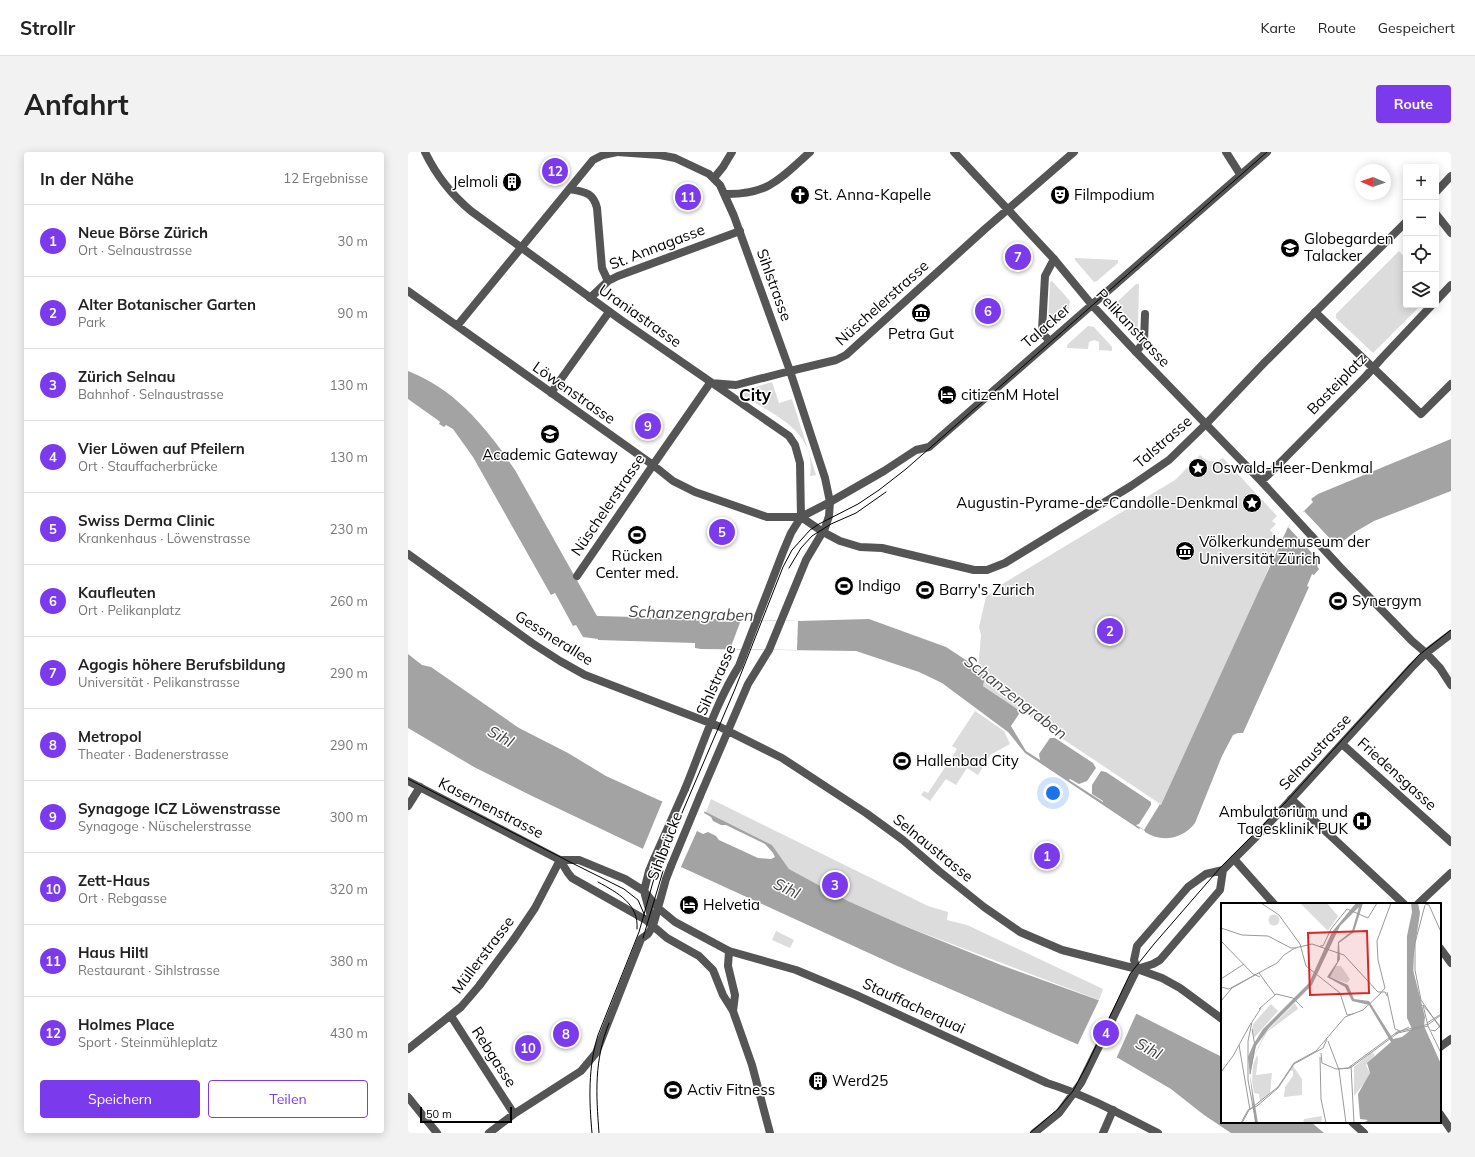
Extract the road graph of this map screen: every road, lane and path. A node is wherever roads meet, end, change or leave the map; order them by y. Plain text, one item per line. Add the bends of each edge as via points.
1 (425, 152) edge
2 (617, 152) edge
3 (732, 152) edge
4 (810, 152) edge
5 (954, 152) edge
6 (1074, 152) edge
7 (1226, 152) edge
8 (1267, 152) edge
9 (1240, 174) junction
10 (1451, 176) edge
11 (714, 178) junction
12 (570, 189) junction
13 (1439, 189) edge
14 (725, 194) junction
15 (1008, 209) junction
16 (1439, 218) edge
17 (1403, 225) edge
18 (740, 231) junction
19 (1451, 232) edge
20 (521, 248) junction
21 (1054, 259) junction
22 (608, 281) junction
23 (1451, 285) edge
24 (408, 291) edge
25 (590, 298) junction
26 (1439, 298) edge
27 (1092, 305) junction
28 (1429, 308) edge
29 (609, 312) junction
30 (1316, 312) junction
31 (1145, 314) dead end
32 (457, 326) junction
33 (1050, 342) junction
34 (1136, 352) junction
35 (1373, 368) junction
36 (790, 371) junction
37 (710, 383) junction
38 (1451, 384) edge
39 (551, 394) junction
40 (1206, 424) junction
41 (653, 465) junction
42 (1260, 481) junction
43 (830, 502) junction
44 (801, 517) junction
45 (823, 532) junction
46 (408, 554) edge
47 (577, 576) dead end
48 (1451, 634) edge
49 (1426, 652) junction
50 (1451, 685) edge
51 (711, 723) junction
52 (724, 728) junction
53 (1342, 744) junction
54 (408, 781) edge
55 (420, 787) junction
56 (685, 789) joint
57 (700, 796) joint
58 (1291, 799) junction
59 (408, 806) edge
60 (1451, 842) edge
61 (1234, 859) junction
62 (560, 860) junction
63 (1223, 870) junction
64 (1451, 873) edge
65 (644, 890) junction
66 (1273, 903) edge
67 (1403, 903) edge
68 (1419, 903) edge
69 (658, 908) junction
70 (653, 926) junction
71 (1441, 949) edge
72 (729, 951) junction
73 (1451, 963) edge
74 (1137, 969) junction
75 (733, 1011) junction
76 (451, 1016) junction
77 (1221, 1018) edge
78 (1451, 1039) edge
79 (1441, 1046) edge
80 (408, 1049) edge
81 (1075, 1092) junction
82 (408, 1097) edge
83 (1113, 1110) junction
84 (514, 1114) junction
85 (1441, 1115) edge
86 (1353, 1123) edge
87 (1451, 1130) edge
88 (437, 1133) edge
89 (489, 1133) edge
90 (770, 1133) edge
91 (1034, 1133) edge
92 (1103, 1133) edge
93 (1158, 1133) edge
94 (1364, 1133) edge

1 - 20 street, Uraniastrasse via 436,173 457,199
2 - 11 street, Sihlstrasse via 675,158
2 - 12 street via 593,160
3 - 11 street
4 - 14 street via 771,186 743,195
5 - 15 street, Pelikanstrasse
6 - 15 street, Nüschelerstrasse
7 - 9 street
8 - 9 street, Talacker
9 - 27 street, Talacker
10 - 13 street
11 - 14 street, Sihlstrasse
12 - 20 street
12 - 22 street via 590,194 595,200 602,268
14 - 18 street, Sihlstrasse
15 - 21 street, Pelikanstrasse
15 - 36 street, Nüschelerstrasse via 846,355 836,360
16 - 19 street
17 - 30 street, Talstrasse
18 - 22 street, St. Annagasse
18 - 36 street, Sihlstrasse
20 - 25 street, Uraniastrasse
20 - 32 street
21 - 27 street, Pelikanstrasse
21 - 33 street via 1045,276 1042,330
22 - 25 street, St. Annagasse
23 - 26 street
24 - 32 street, Löwenstrasse
25 - 29 street, Uraniastrasse
27 - 33 street, Talacker
27 - 34 street, Pelikanstrasse
28 - 35 street, Basteiplatz
29 - 37 street, Uraniastrasse
29 - 39 street
30 - 35 street
30 - 40 street, Talstrasse
31 - 34 street via 1144,342
32 - 39 street, Löwenstrasse
33 - 43 street, Talacker via 929,447 916,450
34 - 40 street, Pelikanstrasse
35 - 38 street via 1421,414
35 - 42 street, Basteiplatz
36 - 37 street, Nüschelerstrasse via 736,385
36 - 43 street, Sihlstrasse via 825,478
37 - 41 street, Nüschelerstrasse
37 - 44 street, Uraniastrasse via 789,436 800,463
39 - 41 street, Löwenstrasse
40 - 42 street, Pelikanstrasse
40 - 45 street, Talstrasse via 1160,467 1019,556 987,570 974,570 882,548 860,547
41 - 44 street, Löwenstrasse via 673,481 695,492 767,517
41 - 47 street, Nüschelerstrasse
42 - 49 street, Pelikanstrasse via 1412,641
43 - 44 street, Talacker
43 - 45 street, Sihlstrasse via 829,516
44 - 45 street, Talstrasse
44 - 51 street, Sihlstrasse via 788,540 738,668
45 - 52 street, Sihlstrasse via 806,560 769,650
46 - 51 street, Gessnerallee via 571,668
48 - 49 street, Selnaustrasse
49 - 50 street, Pelikanstrasse
49 - 53 street, Selnaustrasse
51 - 52 street, Gessnerallee
51 - 56 street, Sihlstrasse
52 - 57 street, Sihlstrasse
52 - 74 street, Selnaustrasse via 782,758 866,813 984,907 1020,932 1062,950
53 - 58 street, Selnaustrasse
53 - 60 street, Friedensgasse
54 - 55 street, Kasernenstrasse
55 - 59 street
55 - 62 street, Kasernenstrasse
56 - 65 street, Sihlbrücke, bridge via 649,871
57 - 69 street, Sihlbrücke, bridge via 671,866
58 - 61 street, Selnaustrasse
58 - 67 street
61 - 63 street, Selnaustrasse
61 - 66 street
62 - 65 street, Kasernenstrasse via 578,860 626,879
62 - 70 street, Kasernenstrasse via 572,878
62 - 76 street, Müllerstrasse via 535,908 514,939 461,1007
63 - 74 street via 1220,890 1160,960
63 - 74 street, Selnaustrasse via 1206,874 1188,888 1146,934 1137,946 1134,960
64 - 68 street
65 - 69 street, Stauffacherquai
65 - 70 street
69 - 70 street, Sihlbrücke
69 - 72 street, Stauffacherquai via 675,922
70 - 75 street, Kasernenstrasse via 667,938 706,962 713,970
70 - 84 street via 641,939 596,1053 581,1071
71 - 73 street
72 - 75 street via 728,966 736,996
72 - 81 street, Stauffacherquai via 796,970 1047,1083
74 - 77 street via 1180,988
74 - 81 street
75 - 90 street via 752,1064
76 - 80 street, Müllerstrasse
76 - 84 street, Rebgasse
78 - 79 street
81 - 83 street, Stauffacherquai
81 - 91 street via 1059,1113
82 - 88 street
83 - 92 street
83 - 93 street, Stauffacherquai
84 - 89 street
85 - 87 street
86 - 94 street

